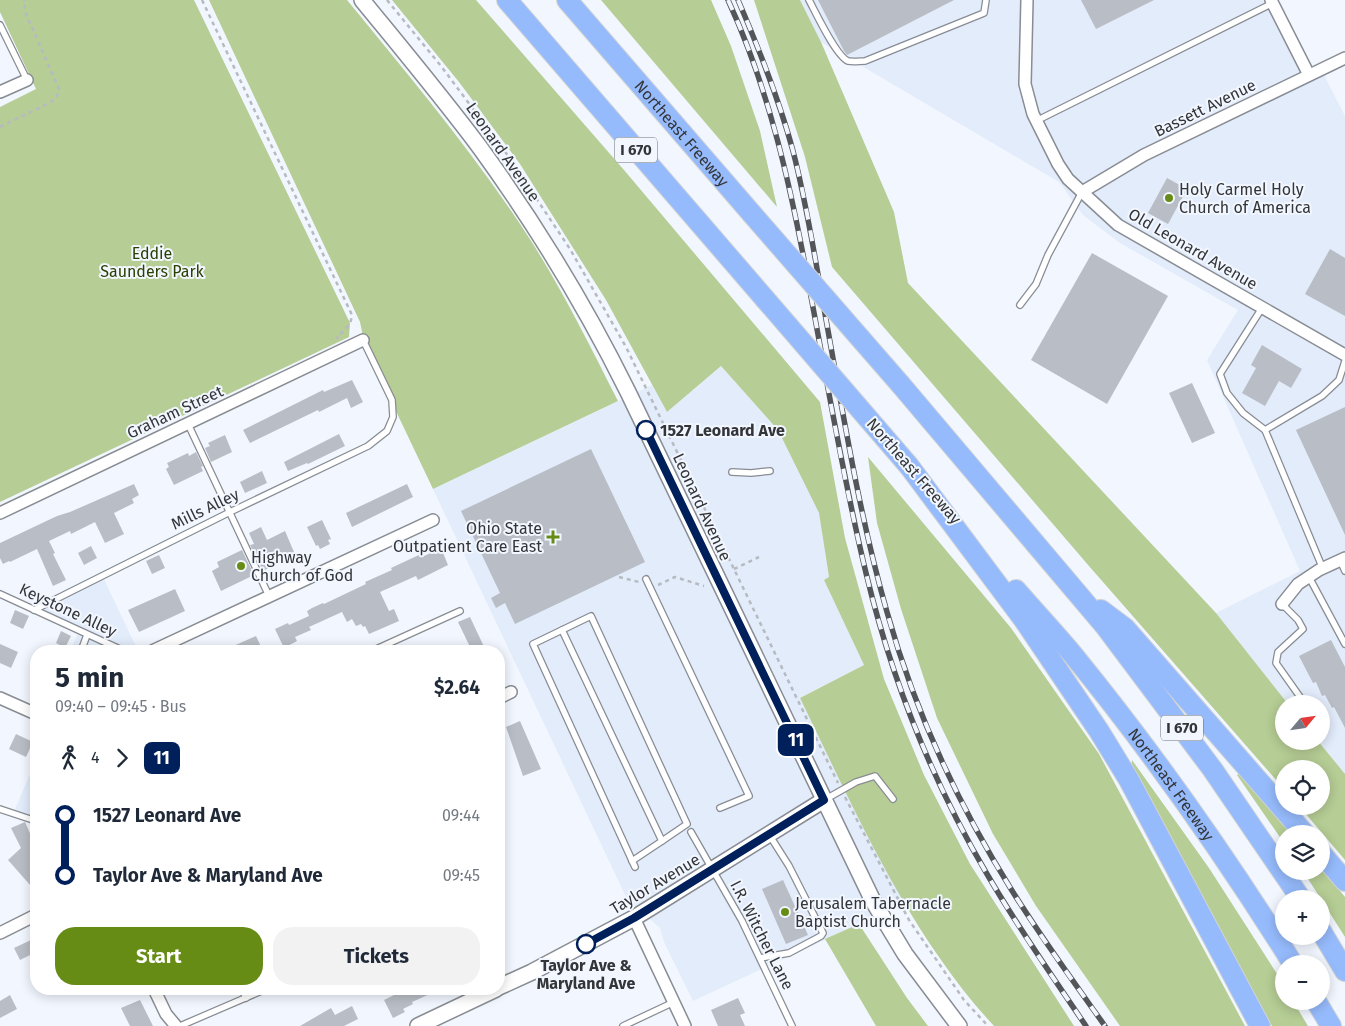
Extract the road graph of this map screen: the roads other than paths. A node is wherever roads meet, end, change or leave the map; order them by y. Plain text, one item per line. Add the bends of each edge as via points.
1 (362, 0) edge
2 (507, 0) edge
3 (567, 0) edge
4 (809, 0) edge
5 (986, 0) edge
6 (1027, 0) edge
7 (1272, 2) edge
8 (0, 24) edge
9 (1345, 58) edge
10 (1308, 75) junction
11 (27, 80) joint
12 (0, 92) edge
13 (1036, 121) junction
14 (1082, 192) junction
15 (1020, 305) dead end
16 (1262, 308) junction
17 (363, 340) joint
18 (1345, 355) edge
19 (1345, 361) edge
20 (188, 424) junction
21 (1265, 430) junction
22 (909, 466) junction
23 (770, 471) dead end
24 (732, 472) dead end
25 (230, 512) junction
26 (0, 513) edge
27 (433, 520) dead end
28 (1343, 563) edge
29 (1323, 568) junction
30 (1309, 577) junction
31 (647, 581) road end
32 (0, 594) edge
33 (1079, 594) junction
34 (269, 596) junction
35 (1282, 604) joint
36 (34, 610) junction
37 (460, 611) dead end
38 (562, 630) junction
39 (87, 635) junction
40 (1345, 644) edge
41 (83, 645) edge
42 (110, 645) edge
43 (165, 645) edge
44 (385, 645) edge
45 (511, 692) dead end
46 (505, 695) edge
47 (1299, 695) edge
48 (0, 698) edge
49 (30, 711) edge
50 (893, 799) dead end
51 (824, 800) junction
52 (720, 808) dead end
53 (1, 810) edge
54 (30, 819) edge
55 (1297, 825) edge
56 (691, 832) dead end
57 (770, 834) junction
58 (662, 841) junction
59 (1330, 864) edge
60 (713, 870) junction
61 (1345, 881) edge
62 (1295, 890) edge
63 (30, 918) edge
64 (634, 918) junction
65 (0, 933) edge
66 (1329, 945) edge
67 (1287, 955) edge
68 (760, 958) junction
69 (1345, 971) edge
70 (505, 984) edge
71 (157, 995) edge
72 (245, 995) edge
73 (253, 995) edge
74 (473, 995) edge
75 (246, 998) junction
76 (674, 1002) junction
77 (1321, 1010) edge
78 (176, 1026) edge
79 (180, 1026) edge
80 (418, 1026) edge
81 (623, 1026) edge
82 (685, 1026) edge
83 (792, 1026) edge
84 (959, 1026) edge
85 (1260, 1026) edge
86 (1331, 1026) edge

1 - 51 street, Leonard Avenue via 481,150 586,311
2 - 22 highway, Northeast Freeway / I 670, bridge
3 - 33 highway, Northeast Freeway / I 670, bridge
4 - 5 lane via 834,45 849,61 865,61 984,13
6 - 13 street, Old Leonard Avenue via 1025,84
7 - 10 street
7 - 13 lane
8 - 11 lane
9 - 10 street, Bassett Avenue
10 - 14 street, Bassett Avenue via 1144,155
11 - 12 street
13 - 14 street, Old Leonard Avenue via 1058,164
14 - 15 lane via 1036,284
14 - 16 street, Old Leonard Avenue via 1118,225
16 - 18 street, Old Leonard Avenue
16 - 21 lane via 1220,374 1227,393 1243,413
17 - 20 street, Graham Street
17 - 25 lane, Mills Alley via 392,400 393,417 388,431 368,446
19 - 21 lane via 1339,380 1322,396
20 - 25 lane
20 - 26 street, Graham Street
21 - 29 lane
22 - 67 highway, Northeast Freeway / I 670 via 1109,701 1220,854
22 - 85 highway via 1024,620 1099,731 1129,780
23 - 24 lane
25 - 34 lane
25 - 36 lane, Mills Alley
27 - 34 street
28 - 29 street
29 - 30 street
30 - 35 street via 1298,584
30 - 40 lane
31 - 52 lane via 749,796
32 - 36 lane, Keystone Alley
33 - 55 highway via 1125,628
33 - 62 highway, Northeast Freeway / I 670 via 1213,770
34 - 43 street
35 - 47 lane via 1303,629 1278,652 1276,663
36 - 39 lane, Keystone Alley
37 - 44 lane
38 - 58 lane
38 - 58 lane via 591,616 687,824
38 - 58 lane via 533,644 634,864
39 - 41 lane
39 - 42 lane, Keystone Alley
45 - 46 street
48 - 49 street
50 - 51 lane via 875,776 856,782
51 - 57 street, Taylor Avenue
51 - 84 street, Leonard Avenue via 889,928
53 - 54 lane
56 - 60 lane, I.R. Witcher Lane
57 - 60 street, Taylor Avenue
57 - 68 lane via 823,933 789,953
59 - 61 highway
60 - 64 street, Taylor Avenue
60 - 68 lane, I.R. Witcher Lane
63 - 65 street
64 - 70 street, Taylor Avenue
64 - 76 street
66 - 69 highway
68 - 83 lane, I.R. Witcher Lane
71 - 78 street
72 - 75 lane
73 - 75 lane
74 - 80 street, Taylor Avenue
75 - 79 lane
76 - 81 lane
76 - 82 street
77 - 86 highway

